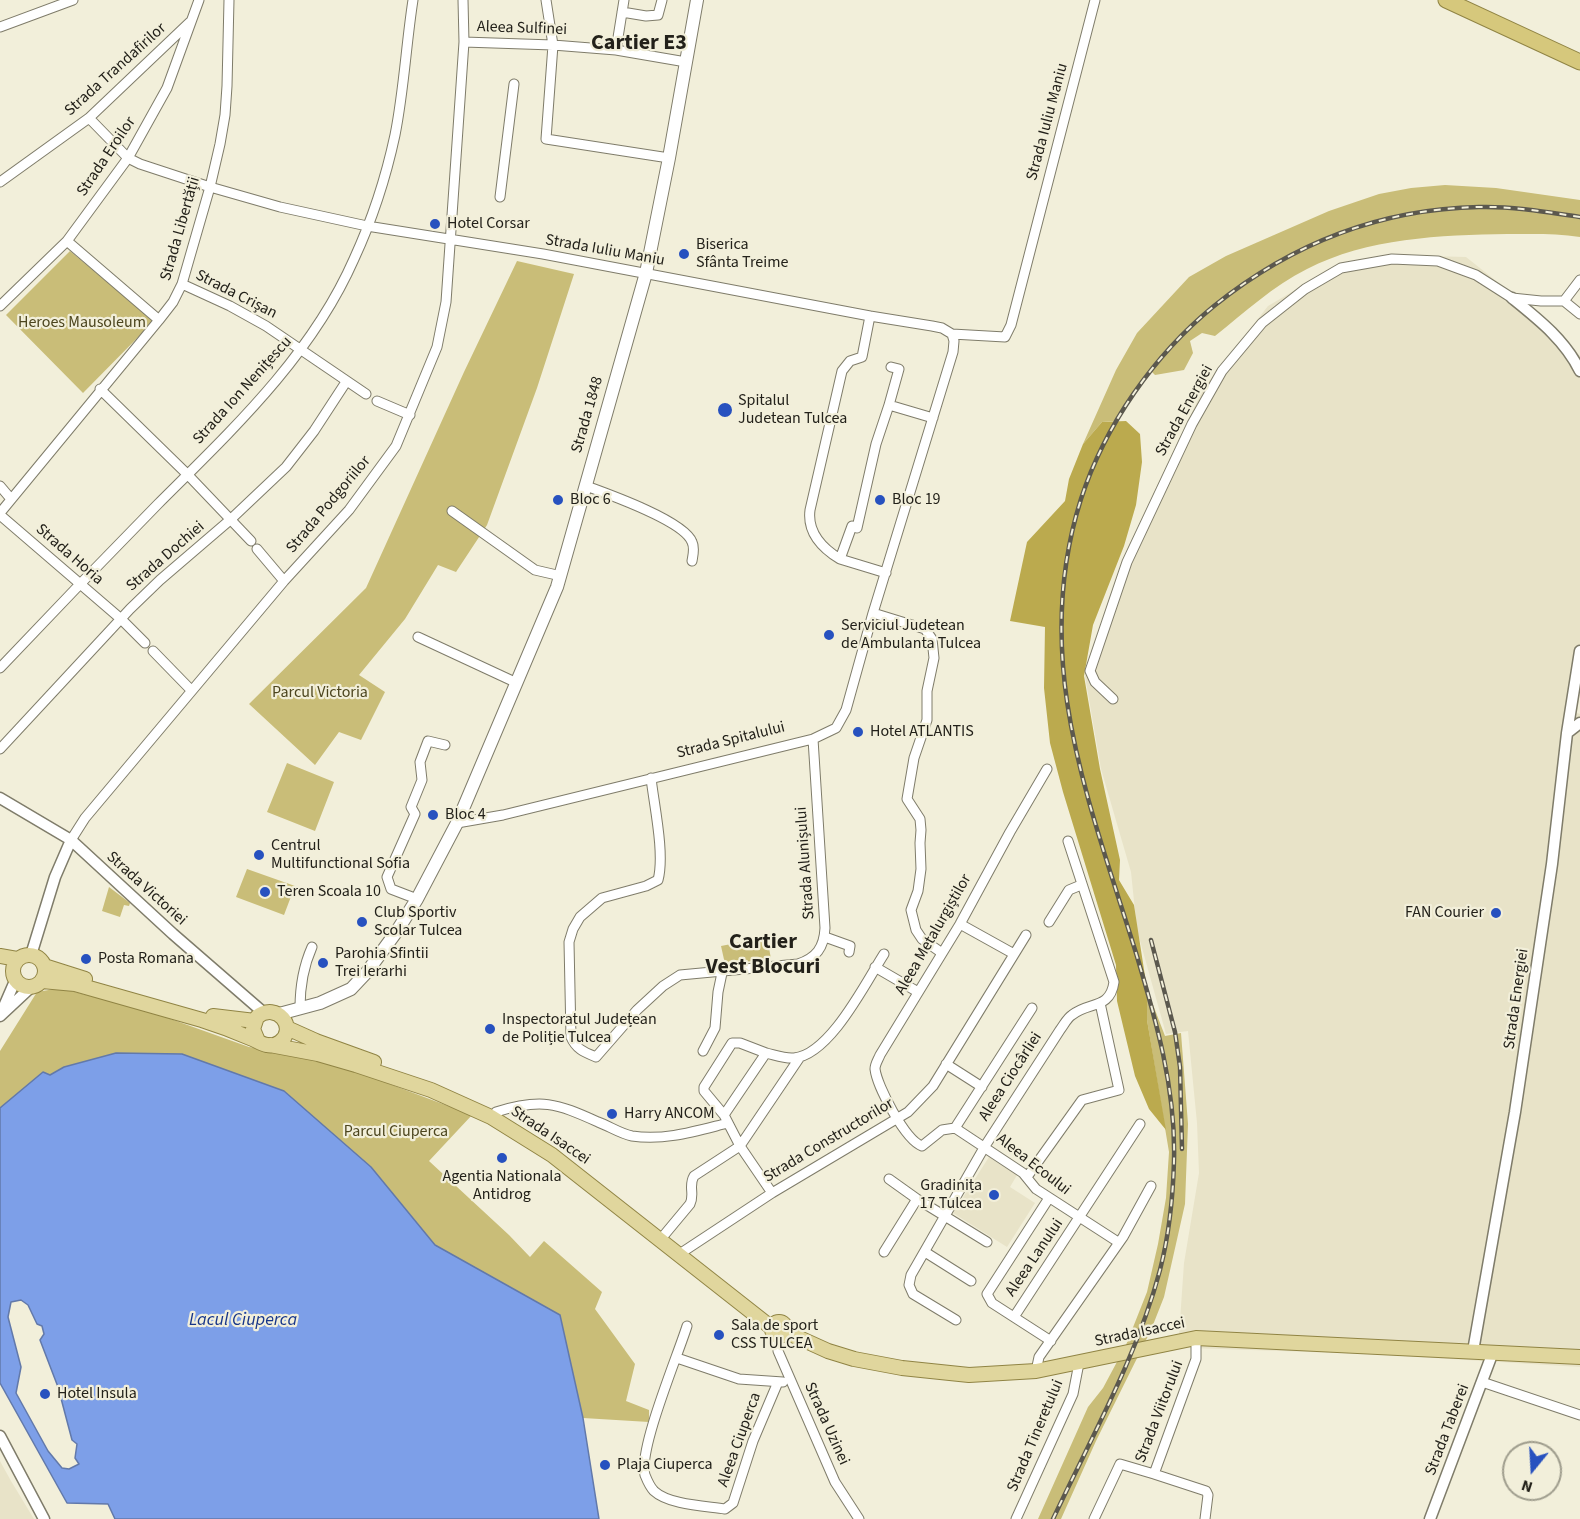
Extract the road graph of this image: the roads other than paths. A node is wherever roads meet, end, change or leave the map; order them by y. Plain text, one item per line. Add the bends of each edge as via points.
1 (73, 0) edge
2 (199, 0) edge
3 (229, 0) edge
4 (413, 0) edge
5 (463, 0) edge
6 (546, 0) edge
7 (624, 0) edge
8 (662, 0) edge
9 (697, 0) edge
10 (1095, 0) edge
11 (1446, 0) edge
12 (622, 12) junction
13 (192, 20) junction
14 (0, 27) edge
15 (464, 42) junction
16 (554, 45) junction
17 (615, 50) junction
18 (686, 62) junction
19 (1580, 62) edge
20 (514, 84) dead end
21 (89, 118) junction
22 (128, 158) junction
23 (669, 158) junction
24 (0, 182) edge
25 (210, 187) junction
26 (500, 196) dead end
27 (368, 226) junction
28 (451, 240) junction
29 (67, 241) junction
30 (646, 273) junction
31 (1580, 280) edge
32 (182, 284) junction
33 (1512, 298) junction
34 (1564, 300) junction
35 (0, 306) edge
36 (1580, 314) edge
37 (870, 316) junction
38 (159, 320) junction
39 (952, 334) junction
40 (302, 349) junction
41 (891, 367) dead end
42 (1580, 371) edge
43 (346, 382) junction
44 (100, 389) junction
45 (366, 394) dead end
46 (377, 401) dead end
47 (889, 405) junction
48 (410, 415) junction
49 (933, 418) junction
50 (188, 475) junction
51 (0, 486) edge
52 (586, 486) junction
53 (11, 499) junction
54 (452, 512) dead end
55 (0, 514) edge
56 (230, 520) junction
57 (840, 560) junction
58 (692, 561) dead end
59 (885, 573) junction
60 (561, 576) junction
61 (284, 581) junction
62 (79, 584) junction
63 (873, 613) junction
64 (121, 619) junction
65 (418, 637) dead end
66 (145, 643) dead end
67 (153, 651) dead end
68 (1580, 651) edge
69 (0, 668) edge
70 (517, 683) junction
71 (191, 690) junction
72 (1113, 699) dead end
73 (1580, 723) edge
74 (1567, 733) junction
75 (813, 739) junction
76 (445, 745) dead end
77 (0, 750) edge
78 (1047, 769) dead end
79 (651, 778) junction
80 (0, 798) edge
81 (457, 823) junction
82 (71, 840) junction
83 (1068, 841) dead end
84 (1081, 885) junction
85 (417, 899) junction
86 (1049, 922) dead end
87 (960, 924) junction
88 (1026, 935) dead end
89 (825, 938) junction
90 (312, 947) dead end
91 (849, 952) dead end
92 (942, 953) junction
93 (884, 954) dead end
94 (1014, 954) junction
95 (0, 956) edge
96 (24, 957) junction
97 (44, 966) junction
98 (875, 967) junction
99 (722, 973) junction
100 (9, 975) edge
101 (36, 985) junction
102 (918, 992) junction
103 (320, 1003) junction
104 (1100, 1003) junction
105 (300, 1008) junction
106 (1032, 1008) dead end
107 (0, 1016) edge
108 (259, 1017) junction
109 (284, 1022) junction
110 (264, 1043) junction
111 (703, 1051) dead end
112 (766, 1053) junction
113 (800, 1057) junction
114 (946, 1064) junction
115 (982, 1087) junction
116 (496, 1112) junction
117 (726, 1119) junction
118 (897, 1119) junction
119 (1140, 1124) dead end
120 (955, 1128) junction
121 (740, 1146) junction
122 (985, 1146) junction
123 (1027, 1177) junction
124 (889, 1179) dead end
125 (1151, 1186) dead end
126 (772, 1193) junction
127 (1049, 1198) junction
128 (917, 1199) junction
129 (946, 1216) junction
130 (1080, 1218) junction
131 (665, 1234) junction
132 (987, 1242) dead end
133 (1118, 1242) junction
134 (682, 1252) junction
135 (884, 1252) dead end
136 (925, 1252) junction
137 (970, 1281) dead end
138 (1014, 1317) junction
139 (956, 1320) dead end
140 (687, 1326) dead end
141 (778, 1330) junction
142 (1196, 1338) junction
143 (1051, 1341) junction
144 (1473, 1351) junction
145 (1493, 1352) junction
146 (1580, 1357) edge
147 (677, 1358) junction
148 (1079, 1363) junction
149 (1036, 1371) junction
150 (778, 1382) junction
151 (791, 1382) junction
152 (1482, 1382) junction
153 (1580, 1415) edge
154 (0, 1436) edge
155 (1154, 1474) junction
156 (44, 1519) edge
157 (859, 1519) edge
158 (1016, 1519) edge
159 (1094, 1519) edge
160 (1205, 1519) edge
161 (1430, 1519) edge

1 - 14 street
2 - 13 street, Strada Eroilor
3 - 25 street, Strada Libertății via 225,115
4 - 27 street, Strada Ion Nenițescu via 395,135
5 - 15 street, Strada Podgoriilor
6 - 16 street
7 - 12 street
8 - 12 street via 658,15 653,17
9 - 18 main road, Strada 1848
10 - 39 street, Strada Iuliu Maniu via 1008,333 994,338
11 - 19 highway
12 - 17 street
13 - 21 street, Strada Trandafirilor
13 - 22 street, Strada Eroilor via 167,88
15 - 16 street, Aleea Sulfinei
15 - 28 street, Strada Podgoriilor
16 - 17 street, Aleea Sulfinei
16 - 23 street via 546,139
17 - 18 street, Aleea Sulfinei
18 - 23 main road, Strada 1848
20 - 26 street
21 - 22 street, Strada Iuliu Maniu
21 - 24 street, Strada Trandafirilor
22 - 25 street, Strada Iuliu Maniu
22 - 29 street, Strada Eroilor
23 - 30 main road, Strada 1848
25 - 27 street, Strada Iuliu Maniu
25 - 32 street, Strada Libertății
27 - 28 street, Strada Iuliu Maniu
27 - 40 street, Strada Ion Nenițescu via 339,291
28 - 30 street, Strada Iuliu Maniu
28 - 48 street, Strada Podgoriilor via 446,302 437,347
29 - 35 street, Strada Eroilor
29 - 38 street
30 - 37 street, Strada Iuliu Maniu
30 - 52 main road, Strada 1848
31 - 34 street
32 - 38 street, Strada Libertății
32 - 40 street, Strada Crișan via 230,306
33 - 34 street
33 - 42 street, Strada Energiei via 1558,339
33 - 72 street, Strada Energiei via 1476,275 1438,261 1392,259 1341,268 1305,289 1262,323 1222,371 1127,562 1089,671
34 - 36 street
37 - 39 street, Strada Iuliu Maniu via 936,327
37 - 57 street via 862,357 850,361 842,370 810,510 809,519 818,540
38 - 44 street, Strada Libertății
39 - 49 street, Strada Spitalului via 952,352
40 - 43 street, Strada Crișan
40 - 50 street, Strada Ion Nenițescu
41 - 47 street via 899,369
43 - 45 street, Strada Crișan
43 - 56 street, Strada Dochiei via 286,467
44 - 50 street
44 - 53 street, Strada Libertății
46 - 48 street
47 - 49 street
47 - 57 street via 857,528 852,526
48 - 61 street, Strada Podgoriilor via 396,446 349,510
49 - 59 street, Strada Spitalului
50 - 56 street
50 - 62 street, Strada Ion Nenițescu
51 - 53 street
52 - 58 street via 684,532 692,542
52 - 60 main road, Strada 1848
53 - 55 street, Strada Libertății
54 - 60 street via 535,570
55 - 62 street, Strada Horia
56 - 61 street
56 - 64 street, Strada Dochiei
57 - 59 street
59 - 63 street, Strada Spitalului
60 - 70 main road, Strada 1848
61 - 71 street, Strada Podgoriilor
62 - 64 street, Strada Horia
62 - 69 street, Strada Ion Nenițescu
63 - 75 street, Strada Spitalului via 841,722
63 - 92 street via 925,628 934,644 927,720 914,758 907,799 920,819 921,830 921,869 911,910 922,939
64 - 66 street, Strada Horia
64 - 77 street, Strada Dochiei
65 - 70 street
67 - 71 street
68 - 74 street, Strada Energiei
70 - 81 main road, Strada 1848
71 - 82 street, Strada Podgoriilor
73 - 74 street
74 - 144 street, Strada Energiei via 1515,1112
75 - 79 street, Strada Spitalului
75 - 89 street, Strada Alunișului
76 - 85 street via 428,741 420,762 422,780 411,807 415,814 387,877 391,889
78 - 87 street, Aleea Metalurgiștilor
79 - 81 street, Strada Spitalului
79 - 99 street, Strada Alunișului via 659,876 646,886 602,898 580,917 573,929 569,942 574,1045 596,1057 668,982 680,975
80 - 82 street, Strada Victoriei
81 - 85 main road
82 - 96 street, Strada Podgoriilor
82 - 108 street, Strada Victoriei
83 - 84 street
84 - 86 street via 1069,890
84 - 104 street via 1114,982 1111,995
85 - 103 main road via 358,983
87 - 92 street, Aleea Metalurgiștilor
87 - 94 street
88 - 94 street, Strada Constructorilor
89 - 91 street via 850,946
89 - 99 street, Strada Alunișului via 819,952 807,961
90 - 105 street
92 - 102 street, Aleea Metalurgiștilor
93 - 98 street
94 - 114 street, Strada Constructorilor
95 - 96 main road
96 - 97 main road, Strada Isaccei via 38,958
96 - 100 main road
97 - 101 main road via 45,974
97 - 108 main road, Strada Isaccei via 213,1016
98 - 102 street
98 - 113 street via 839,1025
99 - 111 street via 715,1028
100 - 101 main road, Strada Isaccei via 19,985
100 - 107 street
101 - 107 street
101 - 110 main road, Strada Isaccei via 75,984 220,1025
102 - 118 street, Aleea Metalurgiștilor via 875,1070
103 - 105 main road
103 - 109 main road
104 - 122 street, Aleea Ciocârliei via 1071,1015
104 - 123 street via 1119,1090 1082,1100
105 - 109 main road
106 - 115 street
108 - 109 main road, Strada Isaccei via 272,1012
108 - 110 main road via 254,1034
109 - 110 main road via 286,1033 280,1042
109 - 116 main road, Strada Isaccei via 316,1041 434,1082
110 - 134 main road, Strada Isaccei via 356,1065 430,1090 491,1118 552,1155
112 - 113 street via 791,1059
112 - 117 street
112 - 117 street via 740,1042 728,1046 704,1087 705,1095
113 - 121 street
114 - 115 street
114 - 118 street, Strada Constructorilor via 933,1086
115 - 120 street
116 - 117 street via 540,1102 558,1105 631,1136 673,1137
116 - 131 main road, Strada Isaccei via 555,1149
117 - 121 street
118 - 120 street via 912,1141 922,1146 942,1131
118 - 126 street, Strada Constructorilor
119 - 130 street, Aleea Lanului
120 - 122 street, Aleea Ecoului
121 - 126 street
121 - 131 street via 694,1176 690,1204
122 - 123 street, Aleea Ecoului
122 - 129 street, Aleea Ciocârliei
123 - 127 street, Aleea Ecoului
124 - 128 street
125 - 133 street
126 - 134 street, Strada Constructorilor
127 - 130 street, Aleea Ecoului
127 - 138 street via 988,1291 992,1303
128 - 129 street
128 - 135 street
129 - 132 street
129 - 136 street, Aleea Ciocârliei
130 - 133 street, Aleea Ecoului
130 - 138 street, Aleea Lanului
131 - 134 main road, Strada Isaccei
133 - 143 street
134 - 141 main road, Strada Isaccei
136 - 137 street
136 - 139 street, Aleea Ciocârliei via 910,1275 910,1289
138 - 143 street
140 - 147 street
141 - 149 main road, Strada Isaccei via 854,1359 902,1368 969,1375
141 - 151 street, Strada Uzinei via 778,1351
142 - 144 main road, Strada Isaccei
142 - 148 main road, Strada Isaccei
142 - 155 street, Strada Viitorului via 1196,1359
143 - 149 street
144 - 145 main road, Strada Isaccei
145 - 146 main road, Strada Isaccei
145 - 152 street, Strada Taberei
147 - 150 street, Aleea Ciuperca via 729,1376
147 - 150 street, Aleea Ciuperca via 646,1449 645,1474 654,1491 689,1504 725,1509 733,1503
148 - 149 main road, Strada Isaccei
148 - 158 street, Strada Tineretului via 1073,1394
150 - 151 street, Aleea Ciuperca
151 - 157 street, Strada Uzinei via 835,1482
152 - 153 street
152 - 161 street, Strada Taberei
154 - 156 street
155 - 159 street, Strada Viitorului via 1120,1464
155 - 160 street via 1206,1491

